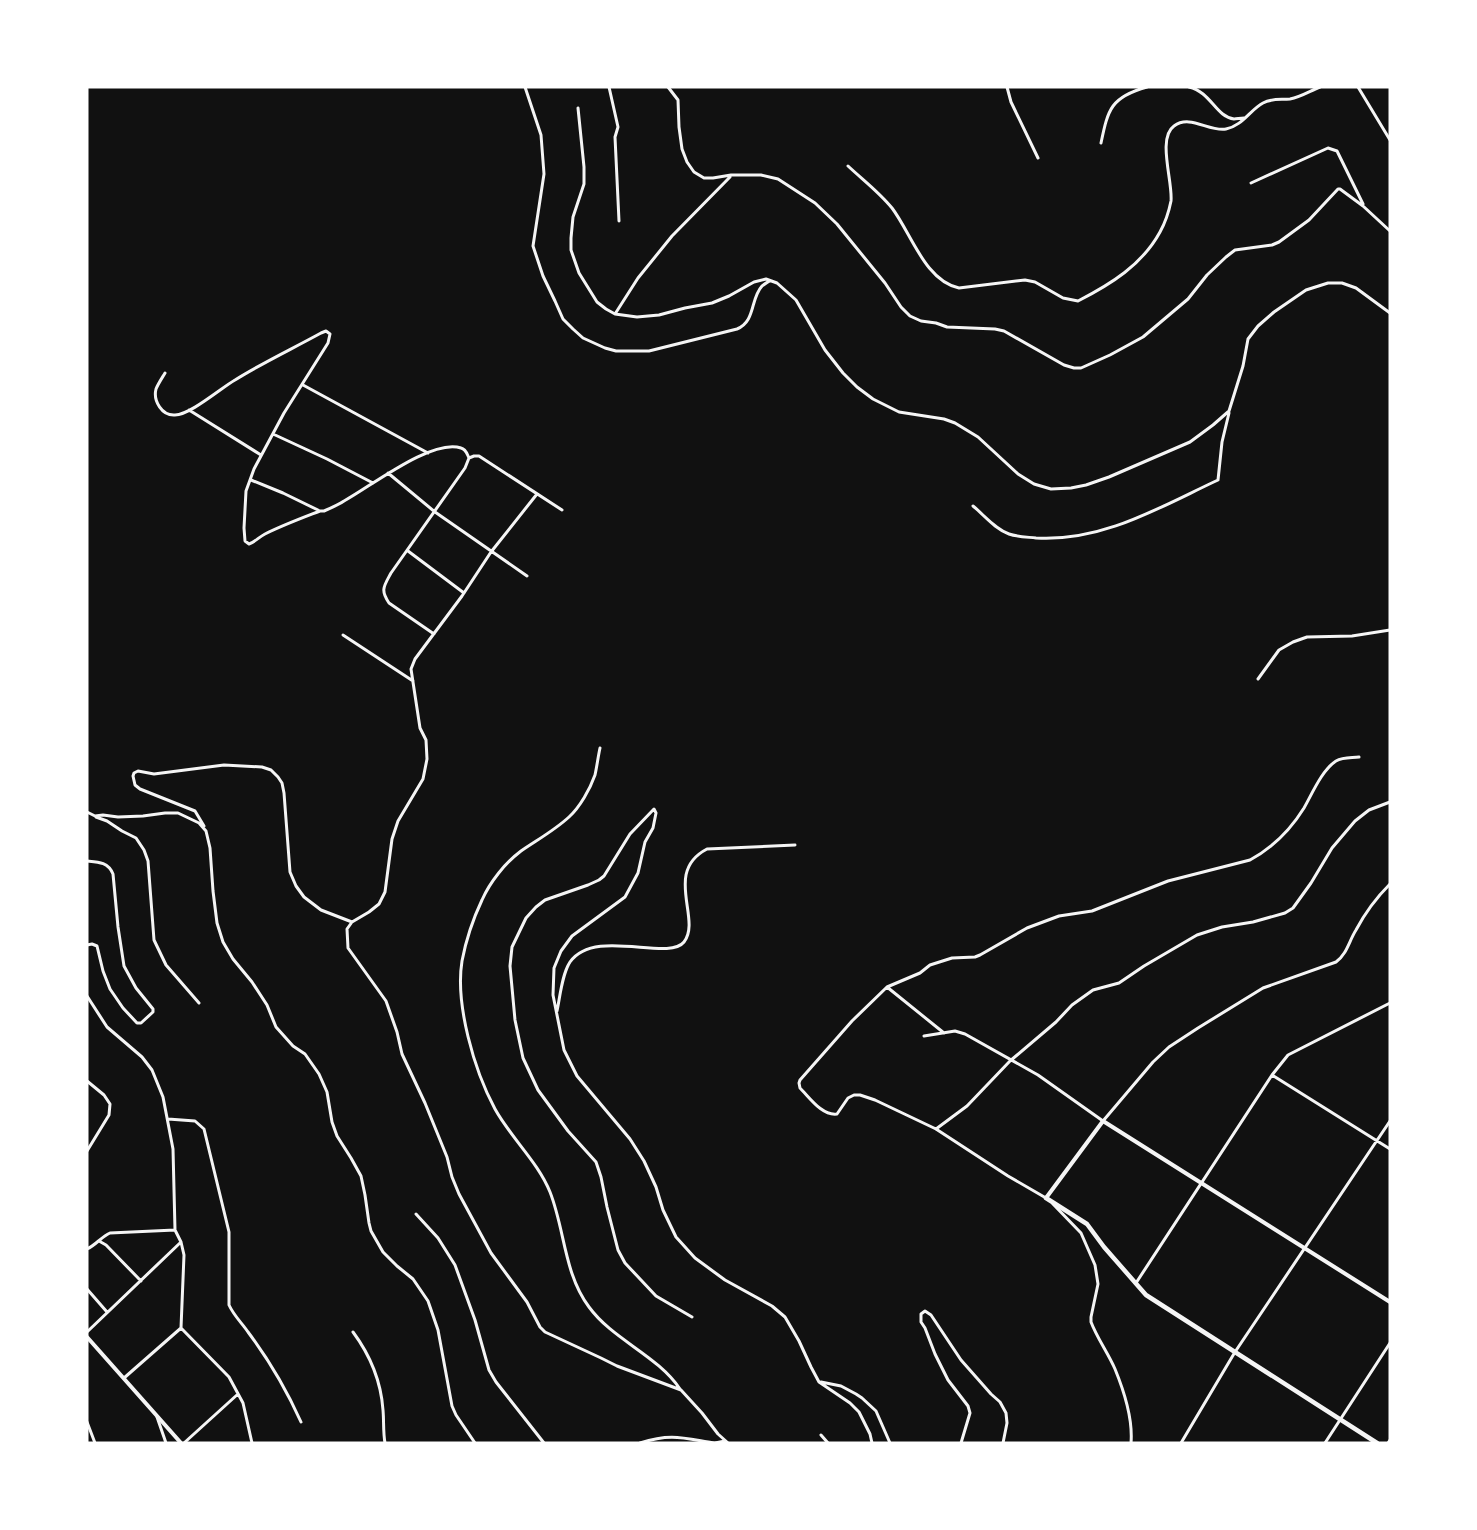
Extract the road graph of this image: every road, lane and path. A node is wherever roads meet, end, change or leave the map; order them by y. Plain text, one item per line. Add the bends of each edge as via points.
1 (525, 87) edge
2 (609, 87) edge
3 (668, 87) edge
4 (1007, 87) edge
5 (1147, 87) edge
6 (1189, 87) edge
7 (1320, 87) edge
8 (1358, 87) edge
9 (578, 108) dead end
10 (1246, 118) junction
11 (1390, 140) edge
12 (1101, 143) dead end
13 (1038, 158) dead end
14 (848, 166) dead end
15 (731, 175) junction
16 (1251, 183) dead end
17 (1363, 206) junction
18 (619, 221) dead end
19 (1390, 231) edge
20 (770, 280) junction
21 (1390, 313) edge
22 (615, 314) junction
23 (165, 373) dead end
24 (303, 385) junction
25 (189, 410) junction
26 (1230, 411) junction
27 (273, 434) junction
28 (428, 453) junction
29 (262, 455) junction
30 (470, 458) junction
31 (388, 473) junction
32 (250, 480) junction
33 (373, 483) junction
34 (537, 494) junction
35 (973, 506) dead end
36 (562, 510) dead end
37 (320, 511) junction
38 (435, 512) junction
39 (408, 550) junction
40 (491, 552) junction
41 (527, 576) dead end
42 (464, 593) junction
43 (1390, 630) edge
44 (434, 634) junction
45 (343, 635) dead end
46 (1257, 679) dead end
47 (413, 681) junction
48 (600, 748) dead end
49 (1359, 757) dead end
50 (1390, 802) edge
51 (87, 812) edge
52 (94, 816) junction
53 (206, 831) junction
54 (795, 845) dead end
55 (87, 861) edge
56 (1390, 885) edge
57 (352, 922) junction
58 (87, 945) edge
59 (887, 987) junction
60 (87, 996) edge
61 (1390, 1003) edge
62 (199, 1004) dead end
63 (556, 1013) junction
64 (944, 1033) junction
65 (924, 1036) dead end
66 (1010, 1061) junction
67 (1272, 1074) junction
68 (87, 1081) edge
69 (168, 1119) junction
70 (1103, 1120) junction
71 (1390, 1121) edge
72 (936, 1129) junction
73 (1377, 1140) junction
74 (1390, 1149) edge
75 (87, 1151) edge
76 (1203, 1183) junction
77 (1047, 1198) junction
78 (416, 1214) dead end
79 (175, 1230) junction
80 (99, 1241) junction
81 (182, 1242) junction
82 (1304, 1248) junction
83 (87, 1249) edge
84 (141, 1281) junction
85 (1135, 1284) junction
86 (87, 1289) edge
87 (1390, 1302) edge
88 (107, 1312) junction
89 (692, 1317) dead end
90 (181, 1328) junction
91 (87, 1332) edge
92 (353, 1332) dead end
93 (87, 1337) edge
94 (1390, 1343) edge
95 (1235, 1352) junction
96 (124, 1379) junction
97 (819, 1382) junction
98 (681, 1390) junction
99 (238, 1394) junction
100 (157, 1416) junction
101 (1340, 1420) junction
102 (87, 1422) edge
103 (301, 1422) dead end
104 (821, 1435) dead end
105 (727, 1442) edge
106 (95, 1443) edge
107 (166, 1443) edge
108 (183, 1443) edge
109 (252, 1443) edge
110 (385, 1443) edge
111 (475, 1443) edge
112 (544, 1443) edge
113 (640, 1443) edge
114 (714, 1443) edge
115 (828, 1443) edge
116 (872, 1443) edge
117 (890, 1443) edge
118 (961, 1443) edge
119 (1004, 1443) edge
120 (1131, 1443) edge
121 (1181, 1443) edge
122 (1325, 1443) edge
123 (1377, 1443) edge

1 - 20 street via 541,135 544,174 533,246 564,319 583,338 616,351 637,352 744,326 762,285
2 - 18 street via 618,128 615,137
3 - 15 street via 678,100 682,149 687,162 704,178
4 - 13 street
5 - 12 street via 1115,103 1106,117
6 - 10 street via 1202,92 1227,117
7 - 10 street via 1299,96 1264,102
8 - 11 street
9 - 22 street via 584,184 573,217 571,250 579,273 597,302
10 - 14 street via 1220,130 1186,121 1174,126 1166,144 1171,200 1160,232 1130,269 1078,301 1025,280 951,287 930,271 880,194
15 - 17 street via 778,179 815,203 837,224 910,316 946,327 1004,331 1074,368 1135,342 1188,299 1226,256 1235,250 1279,242 1309,220 1336,190
15 - 22 street via 672,236
16 - 17 street via 1332,148
17 - 19 street
20 - 22 street via 754,282 711,303 659,315
20 - 26 street via 796,300 825,350 843,373 873,399 899,412 955,423 978,437 1018,474 1051,489 1086,485 1190,442
21 - 26 street via 1356,288 1342,283 1306,290 1274,312 1248,339
23 - 25 street via 156,389 157,404 173,416
24 - 25 street via 328,343 330,334 326,331 236,379
24 - 27 street
24 - 28 street
25 - 29 street
26 - 35 street via 1218,480 1135,520 1071,536 1020,537 999,529
27 - 29 street
27 - 33 street
28 - 30 street via 459,447
28 - 31 street
29 - 32 street
30 - 34 street via 479,456
30 - 38 street
31 - 33 street
31 - 38 street
32 - 37 street
32 - 37 street via 244,528 249,544
33 - 37 street
34 - 36 street
34 - 40 street
38 - 39 street
38 - 40 street
39 - 42 street
39 - 44 street via 383,588 384,596
40 - 41 street
40 - 42 street
42 - 44 street
43 - 46 street via 1293,642 1279,650
44 - 47 street via 415,659 411,669
45 - 47 street
47 - 57 street via 420,728 426,740 423,779 398,821 385,892 379,904
48 - 98 street via 595,775 571,816 519,853 482,898 462,961 460,991 479,1074 496,1110 549,1190 573,1278 589,1307
49 - 59 street via 1334,762 1288,830 1250,860 1168,880 1092,911 1059,916 1027,928 980,955 930,965
50 - 66 street via 1355,821 1332,848 1293,908 1197,935 1119,983 1093,990
51 - 52 street
52 - 53 street via 178,813
52 - 62 street via 136,838 144,850 154,940 166,965
53 - 57 street via 195,811 135,785 134,773 224,765 271,770 282,783 290,872 296,886 321,910
53 - 111 street via 217,923 223,942 267,1005 276,1027 305,1054 319,1074 337,1137 360,1176 371,1231 383,1252 412,1279 428,1301 438,1330 452,1406
54 - 63 street via 707,849 701,853 687,872 685,883 686,940 670,948 592,947 579,954 563,980
55 - 58 street via 106,864 113,874 124,966 153,1009 141,1023 116,999 97,946
56 - 70 street via 1366,912 1343,957 1263,988 1169,1047
57 - 98 street via 347,929 348,948 386,1000 402,1054 459,1194 491,1253 540,1327 617,1366
59 - 64 street
59 - 72 street via 812,1065 799,1083 800,1088 827,1114 837,1114 848,1098 860,1095
60 - 69 street via 107,1027 152,1070
61 - 67 street via 1288,1055
63 - 89 street via 554,968 561,951 572,936 625,897 638,873 645,842 653,828 654,809 630,834 604,876 536,907 512,947 510,966 515,1020 524,1058 538,1090 596,1162 618,1250 656,1296
63 - 97 street via 564,1050 577,1076 640,1154 676,1237 695,1258 785,1317
64 - 65 street
64 - 66 street via 965,1034
66 - 70 street
66 - 72 street via 967,1106
67 - 73 street
67 - 76 street
68 - 75 street via 110,1104 109,1115
69 - 79 street via 173,1149
69 - 103 street via 195,1121 204,1129 229,1232 229,1305 284,1387
70 - 76 street
70 - 77 street
71 - 73 street
72 - 77 street
73 - 74 street
73 - 82 street
76 - 82 street
76 - 85 street
77 - 85 main road via 1087,1224
77 - 120 street via 1081,1233 1095,1264 1098,1284 1091,1322 1124,1398
78 - 112 street via 455,1265 489,1370
79 - 80 street via 110,1233
79 - 81 street
80 - 83 street
80 - 84 street
81 - 84 street
81 - 90 street
82 - 87 street
82 - 95 street
84 - 88 street
85 - 95 main road
86 - 88 street
88 - 91 street
90 - 96 street
90 - 99 street via 229,1377
92 - 110 street via 369,1356 379,1384
93 - 96 street
94 - 101 street
95 - 101 main road
95 - 121 street
96 - 100 street
97 - 116 street via 859,1412
97 - 117 street via 841,1386 862,1398 876,1411
98 - 105 street
99 - 108 street
99 - 109 street
100 - 107 street
100 - 108 street
101 - 122 street
101 - 123 main road
102 - 106 street
104 - 115 street
105 - 114 street
113 - 114 street via 677,1436
118 - 119 street via 970,1413 935,1354 921,1322 925,1311 931,1314 961,1360 1000,1402 1007,1423

